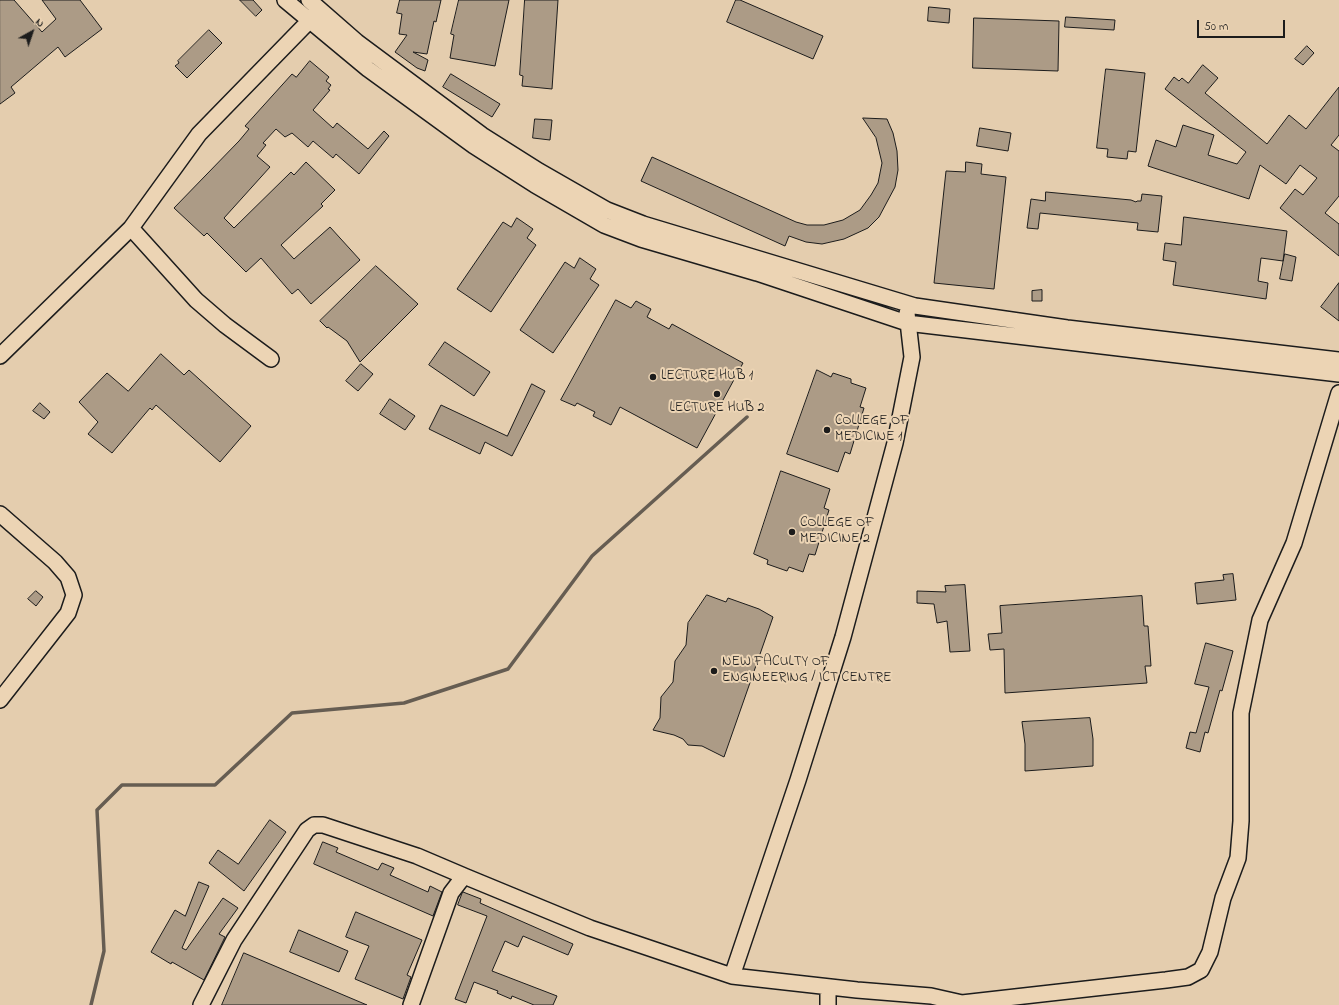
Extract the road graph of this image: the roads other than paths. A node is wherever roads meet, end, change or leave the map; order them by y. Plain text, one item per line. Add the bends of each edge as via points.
1 (285, 0) edge
2 (313, 10) edge
3 (554, 188) junction
4 (131, 228) junction
5 (907, 303) junction
6 (907, 323) junction
7 (0, 356) edge
8 (270, 359) dead end
9 (1339, 360) edge
10 (1339, 374) edge
11 (1339, 393) edge
12 (0, 514) edge
13 (0, 700) edge
14 (464, 876) junction
15 (732, 976) junction
16 (828, 987) junction
17 (201, 1005) edge
18 (412, 1005) edge
19 (828, 1005) edge

1 - 2 street
2 - 3 street via 368,69 474,146
2 - 4 street via 200,134
3 - 5 street via 643,224
3 - 6 street via 604,225
4 - 7 street
4 - 8 street via 196,300
5 - 6 street
5 - 9 street via 1067,328
6 - 10 street
6 - 15 street via 912,357 895,443 847,622 798,780
11 - 16 street via 1294,543 1260,620 1241,713 1242,821 1238,858 1222,898 1210,952 1201,970 1188,977 962,1003 931,996
12 - 13 street via 55,562 68,577 74,595 68,613
14 - 15 street via 590,928
14 - 17 street via 417,856 323,825 314,825 307,830 234,940
14 - 18 street via 451,893
15 - 16 street
16 - 19 street

